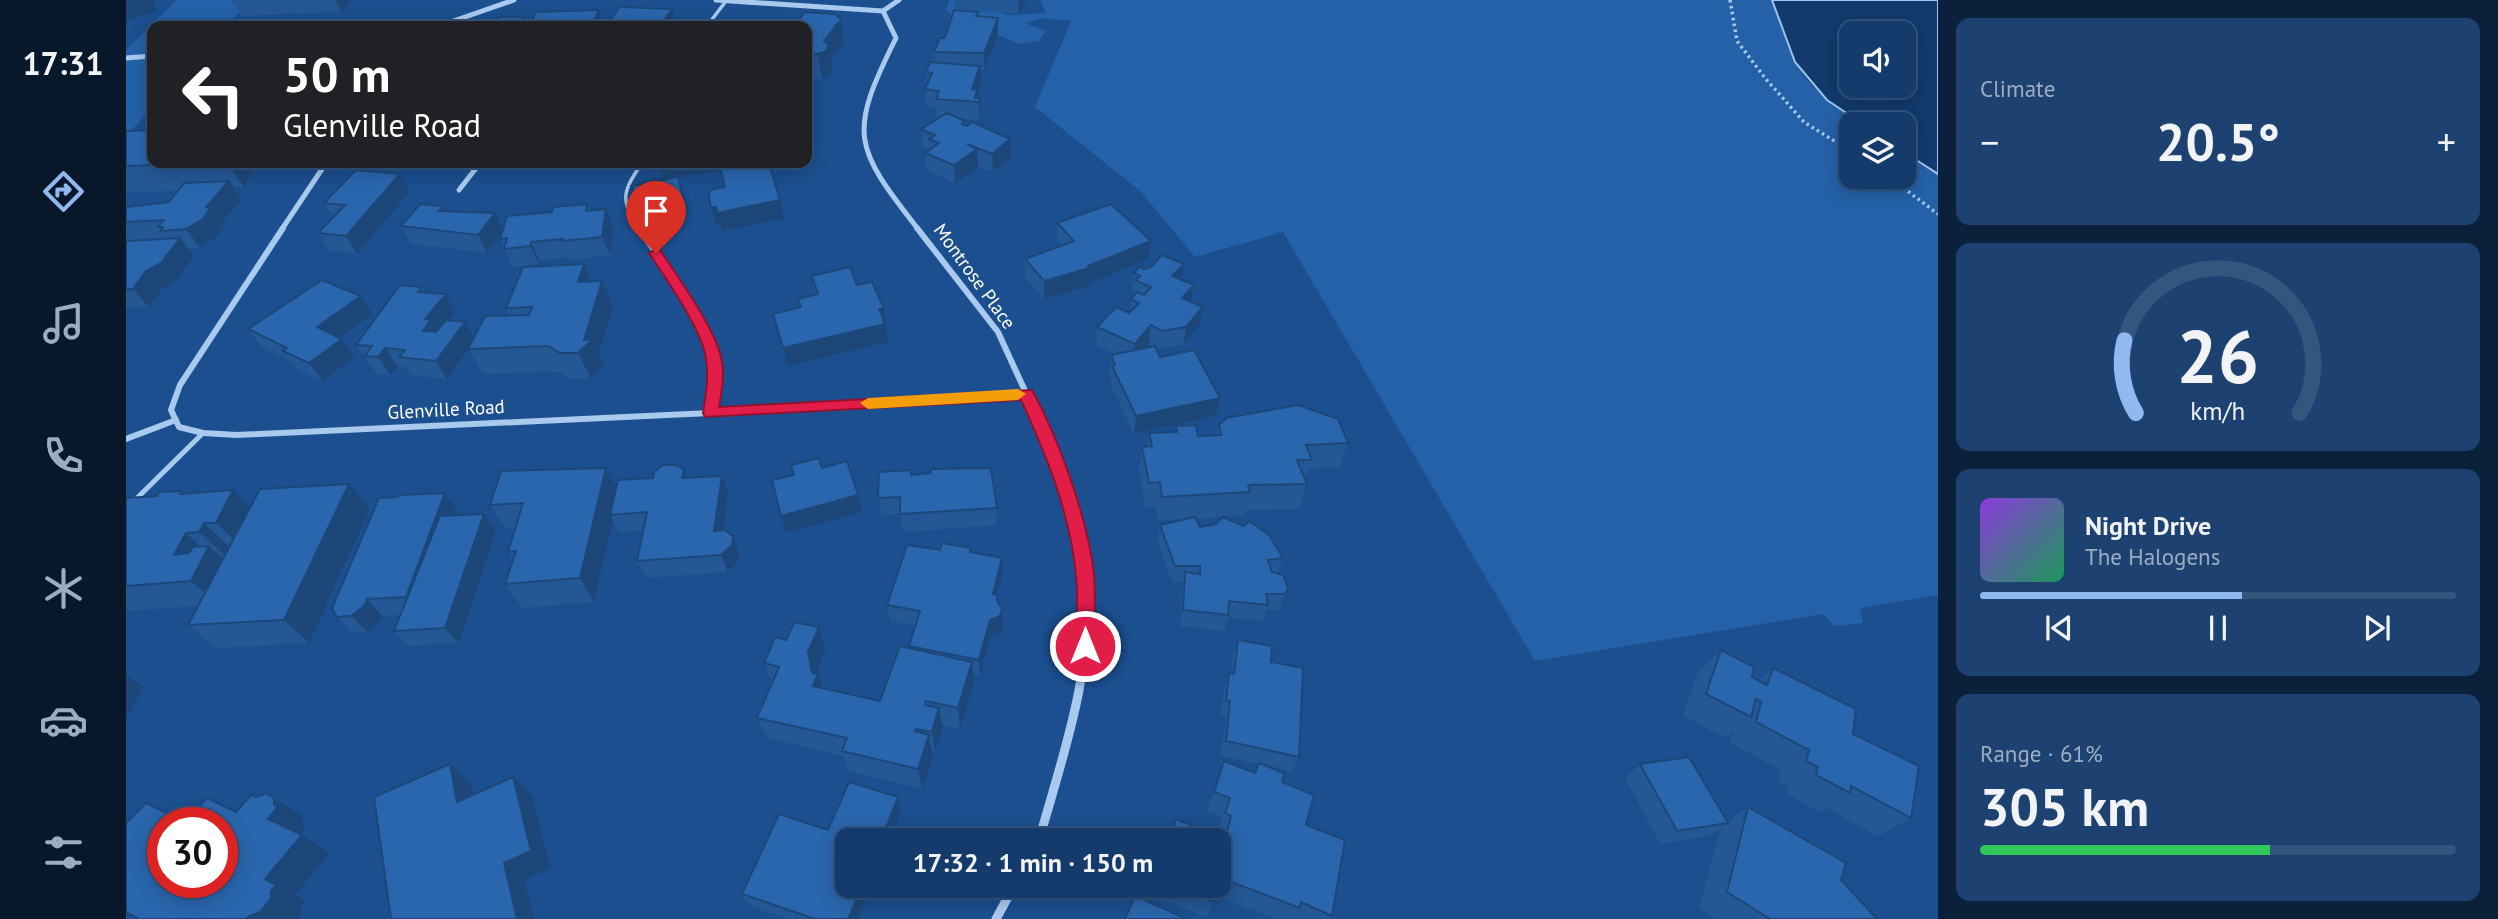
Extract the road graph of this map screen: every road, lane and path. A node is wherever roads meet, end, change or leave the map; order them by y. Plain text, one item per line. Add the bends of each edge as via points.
1 (514, 0) edge
2 (716, 0) edge
3 (899, 0) edge
4 (1730, 0) edge
5 (726, 1) edge
6 (883, 11) junction
7 (453, 21) edge
8 (711, 21) edge
9 (147, 57) edge
10 (126, 58) edge
11 (1839, 144) edge
12 (323, 168) edge
13 (476, 168) edge
14 (639, 168) edge
15 (1905, 189) edge
16 (459, 190) dead end
17 (1938, 214) edge
18 (1026, 394) junction
19 (710, 413) junction
20 (176, 420) junction
21 (203, 433) junction
22 (126, 439) edge
23 (126, 509) edge
24 (1042, 828) edge
25 (1007, 898) edge
26 (996, 919) edge

1 - 7 street
2 - 5 street
3 - 6 street
4 - 11 path via 1737,41 1765,78 1804,121
5 - 6 street
5 - 8 lane
6 - 18 street, Montrose Place via 896,38 866,101 861,120 863,143 887,189 998,332
9 - 10 street
12 - 20 street via 180,385 171,410
13 - 16 street
14 - 19 lane via 624,190 624,200 628,213 683,294 713,355 716,382
15 - 17 path
18 - 19 street, Glenville Road
18 - 24 street, Montrose Place via 1070,508 1085,575 1085,646 1073,714
19 - 21 street, Glenville Road
20 - 21 street, Glenville Road via 179,427
20 - 22 street
21 - 23 lane
25 - 26 street

